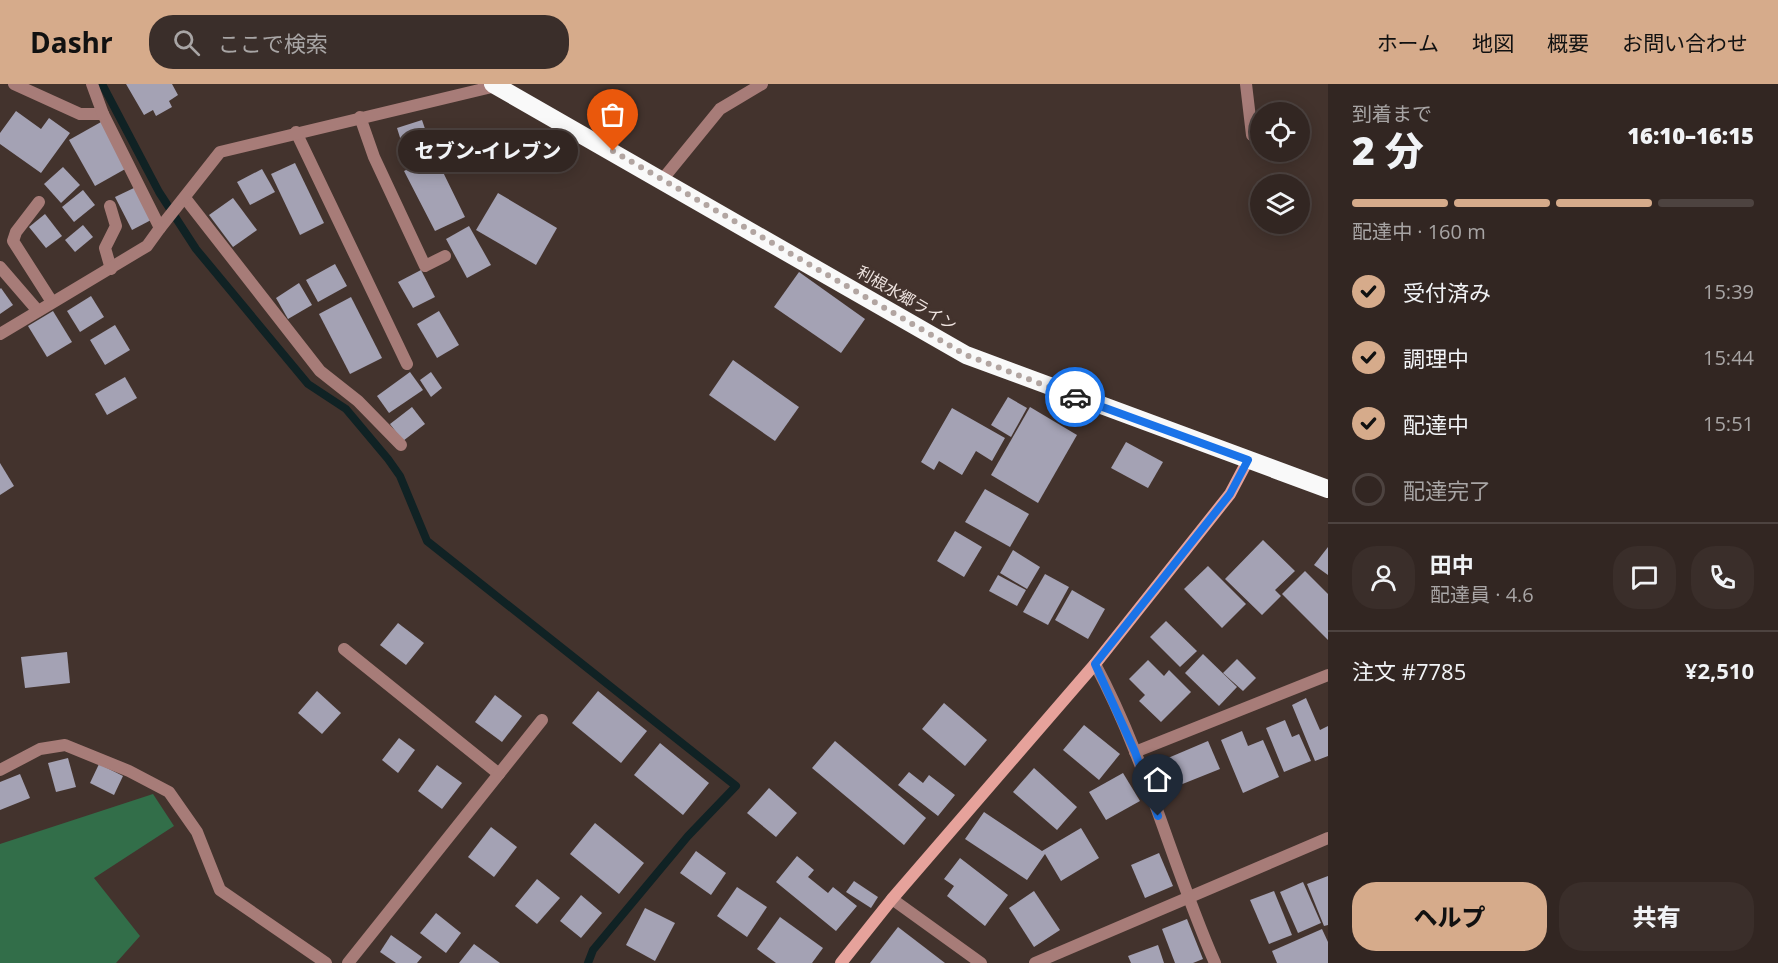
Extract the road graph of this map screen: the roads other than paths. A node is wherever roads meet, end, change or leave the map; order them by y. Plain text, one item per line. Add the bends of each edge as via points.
1 (14, 84) edge
2 (92, 84) edge
3 (762, 84) edge
4 (1246, 84) edge
5 (494, 85) edge
6 (103, 114) junction
7 (360, 117) junction
8 (1250, 118) edge
9 (296, 132) junction
10 (662, 180) junction
11 (183, 201) junction
12 (39, 202) dead end
13 (110, 206) dead end
14 (164, 224) junction
15 (445, 256) dead end
16 (0, 267) edge
17 (111, 269) junction
18 (52, 302) junction
19 (38, 311) junction
20 (0, 334) edge
21 (407, 364) dead end
22 (401, 445) dead end
23 (1248, 460) junction
24 (1328, 489) edge
25 (344, 649) dead end
26 (1095, 664) junction
27 (1328, 675) edge
28 (542, 720) dead end
29 (1135, 752) junction
30 (0, 770) edge
31 (499, 774) junction
32 (1328, 838) edge
33 (891, 899) junction
34 (1188, 900) junction
35 (326, 963) edge
36 (348, 963) edge
37 (841, 963) edge
38 (981, 963) edge
39 (1035, 963) edge
40 (1215, 963) edge

1 - 6 street via 80,114
2 - 6 street
3 - 10 street via 720,110
4 - 8 street
5 - 7 street
5 - 10 highway, 利根水郷ライン
6 - 14 street
7 - 9 street
7 - 15 street via 374,157 425,266
9 - 11 street via 220,152
9 - 21 street
10 - 23 highway, 利根水郷ライン via 966,355
11 - 14 street
11 - 22 street via 320,371 358,401
12 - 18 street via 13,241
13 - 17 street via 116,226 105,248
14 - 17 street via 147,246
16 - 19 street
17 - 18 street
18 - 19 street
19 - 20 street
23 - 24 highway, 利根水郷ライン
23 - 26 street via 1230,494
25 - 31 street
26 - 29 street
26 - 33 street
27 - 29 street
28 - 31 street
29 - 34 street
30 - 35 street via 40,749 65,745 169,792 197,832 220,890
31 - 36 street
32 - 34 street
33 - 37 street
33 - 38 street
34 - 39 street
34 - 40 street

